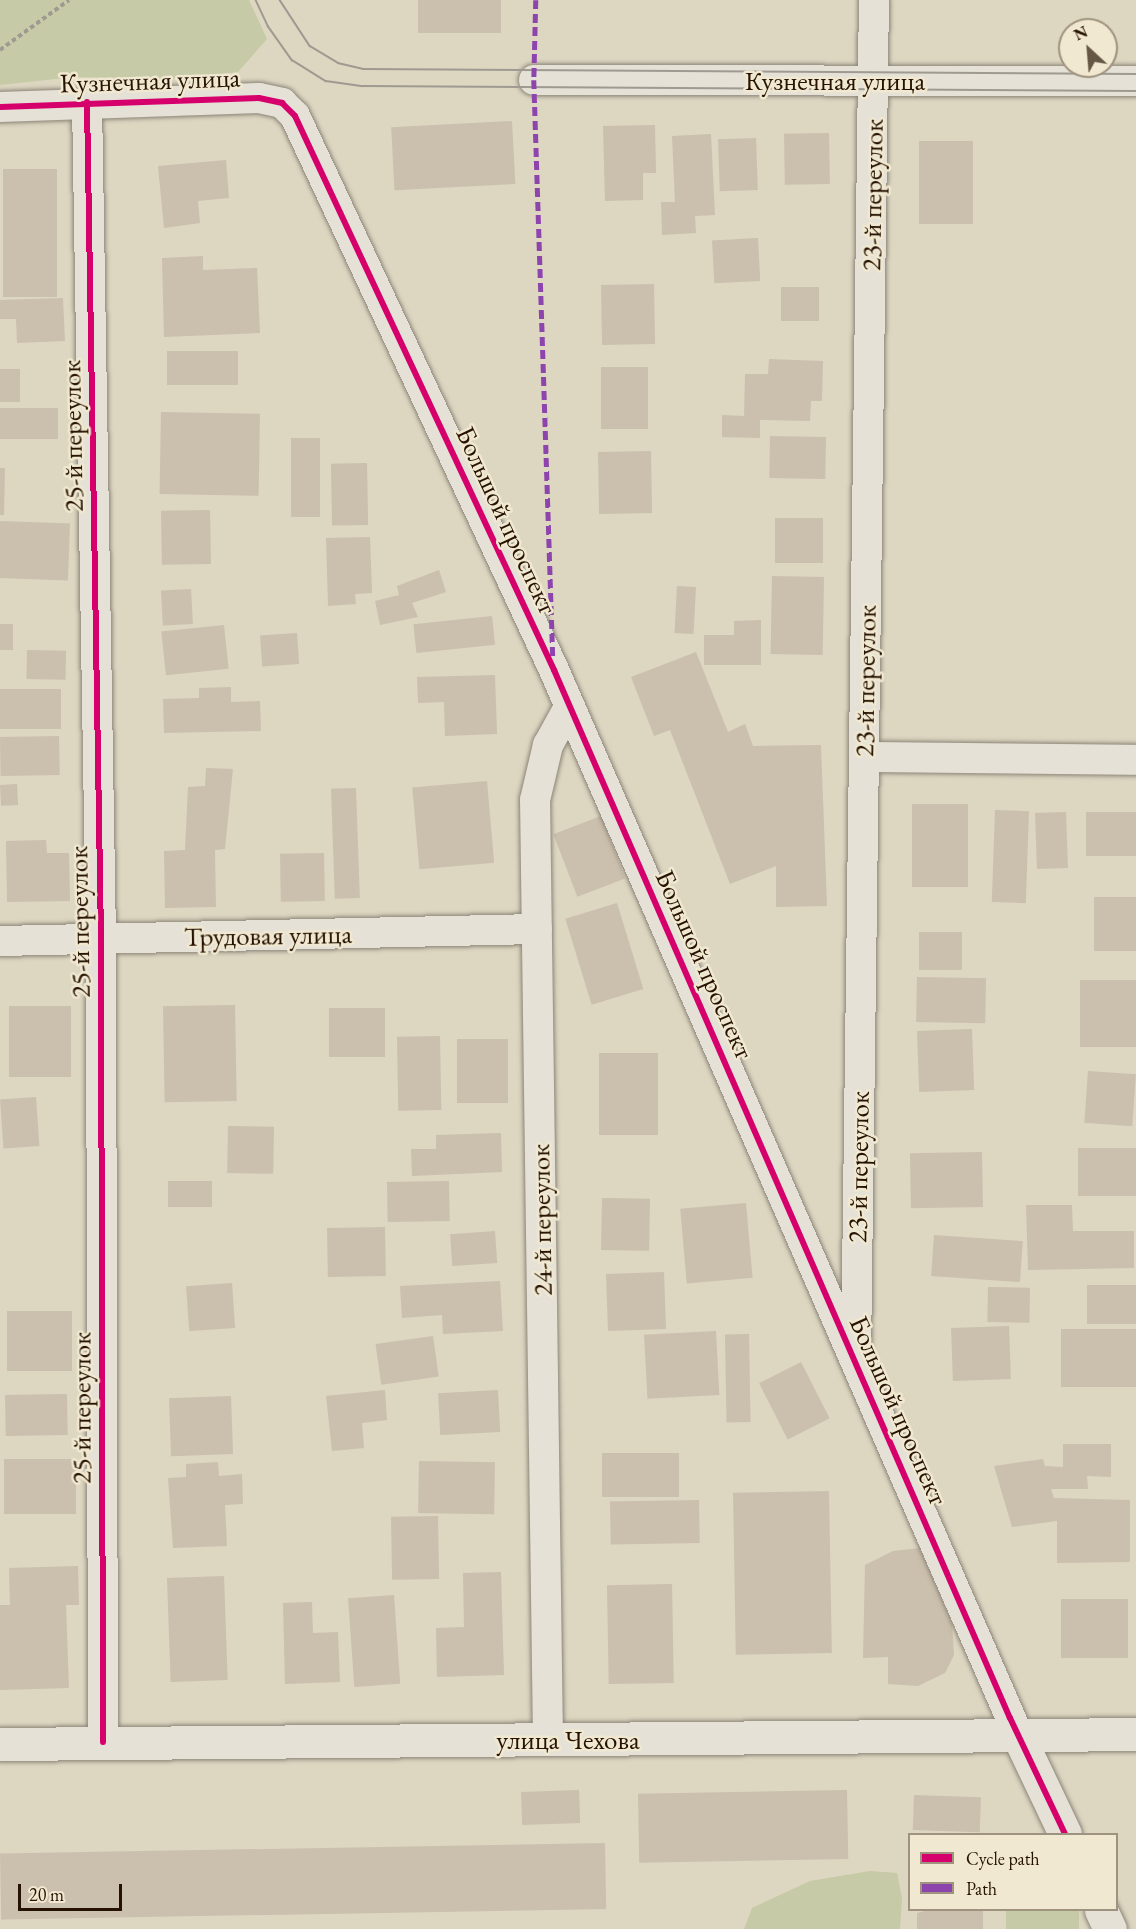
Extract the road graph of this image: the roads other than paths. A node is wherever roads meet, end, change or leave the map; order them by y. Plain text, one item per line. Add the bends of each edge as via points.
1 (874, 0) edge
2 (534, 80) dead end
3 (873, 81) junction
4 (1136, 81) edge
5 (87, 102) junction
6 (0, 107) edge
7 (295, 116) joint
8 (569, 707) junction
9 (864, 757) junction
10 (1136, 760) edge
11 (537, 929) junction
12 (101, 939) junction
13 (0, 941) edge
14 (856, 1362) junction
15 (1136, 1734) edge
16 (1019, 1737) junction
17 (548, 1740) junction
18 (103, 1742) junction
19 (0, 1744) edge
20 (1065, 1833) edge
21 (1101, 1911) edge
22 (1110, 1929) edge

1 - 3 street, 23-й переулок
2 - 3 street, Кузнечная улица
3 - 4 street, Кузнечная улица
3 - 9 street, 23-й переулок
5 - 6 street, Кузнечная улица
5 - 7 street, Кузнечная улица via 259,98 282,103
5 - 12 street, 25-й переулок
7 - 8 street, Большой проспект
8 - 11 street, 24-й переулок via 548,745 535,800
8 - 14 street, Большой проспект
9 - 10 street
9 - 14 street, 23-й переулок
11 - 12 street, Трудовая улица
11 - 17 street, 24-й переулок
12 - 13 street, Трудовая улица
12 - 18 street, 25-й переулок
14 - 16 street, Большой проспект
15 - 16 main road, улица Чехова
16 - 17 main road, улица Чехова
16 - 20 main road, Большой проспект
17 - 18 main road, улица Чехова
18 - 19 main road, улица Чехова
21 - 22 main road

